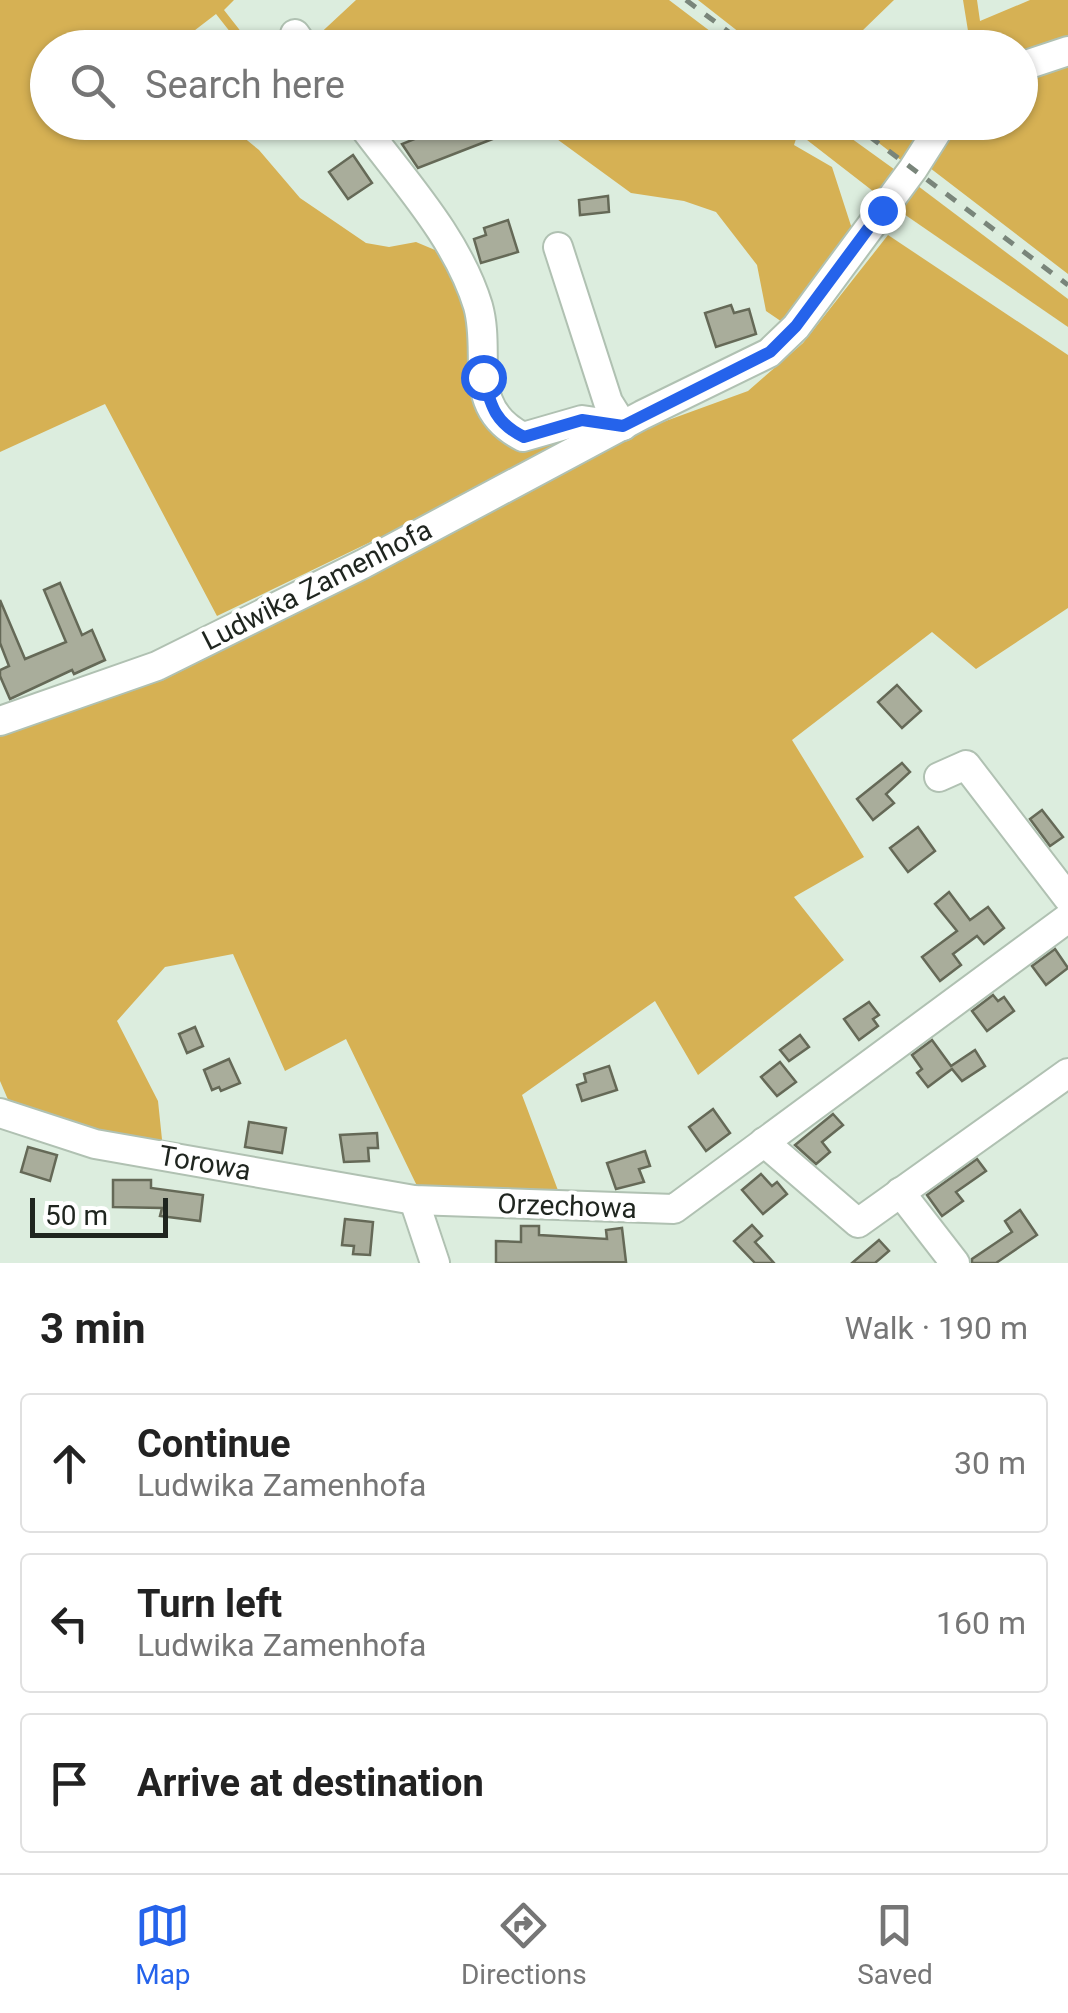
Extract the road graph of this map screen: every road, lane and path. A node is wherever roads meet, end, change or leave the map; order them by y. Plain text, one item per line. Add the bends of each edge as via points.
1 (1068, 51) edge
2 (1038, 61) edge
3 (373, 140) edge
4 (931, 140) edge
5 (558, 247) dead end
6 (623, 426) junction
7 (0, 720) edge
8 (939, 778) dead end
9 (1068, 898) edge
10 (1068, 918) edge
11 (1068, 1072) edge
12 (0, 1113) edge
13 (764, 1142) junction
14 (900, 1192) junction
15 (414, 1200) junction
16 (435, 1263) edge
17 (955, 1263) edge

1 - 2 street
3 - 6 street via 454,250 478,308 492,414 524,437 582,420
4 - 6 street, Ludwika Zamenhofa via 781,342
5 - 6 street via 608,402
6 - 7 street, Ludwika Zamenhofa via 157,666
8 - 9 street via 966,765
10 - 13 street, Orzechowa
11 - 14 street
12 - 15 street, Torowa via 95,1144
13 - 14 street via 858,1222
13 - 15 street, Orzechowa via 674,1210
14 - 17 street
15 - 16 street

